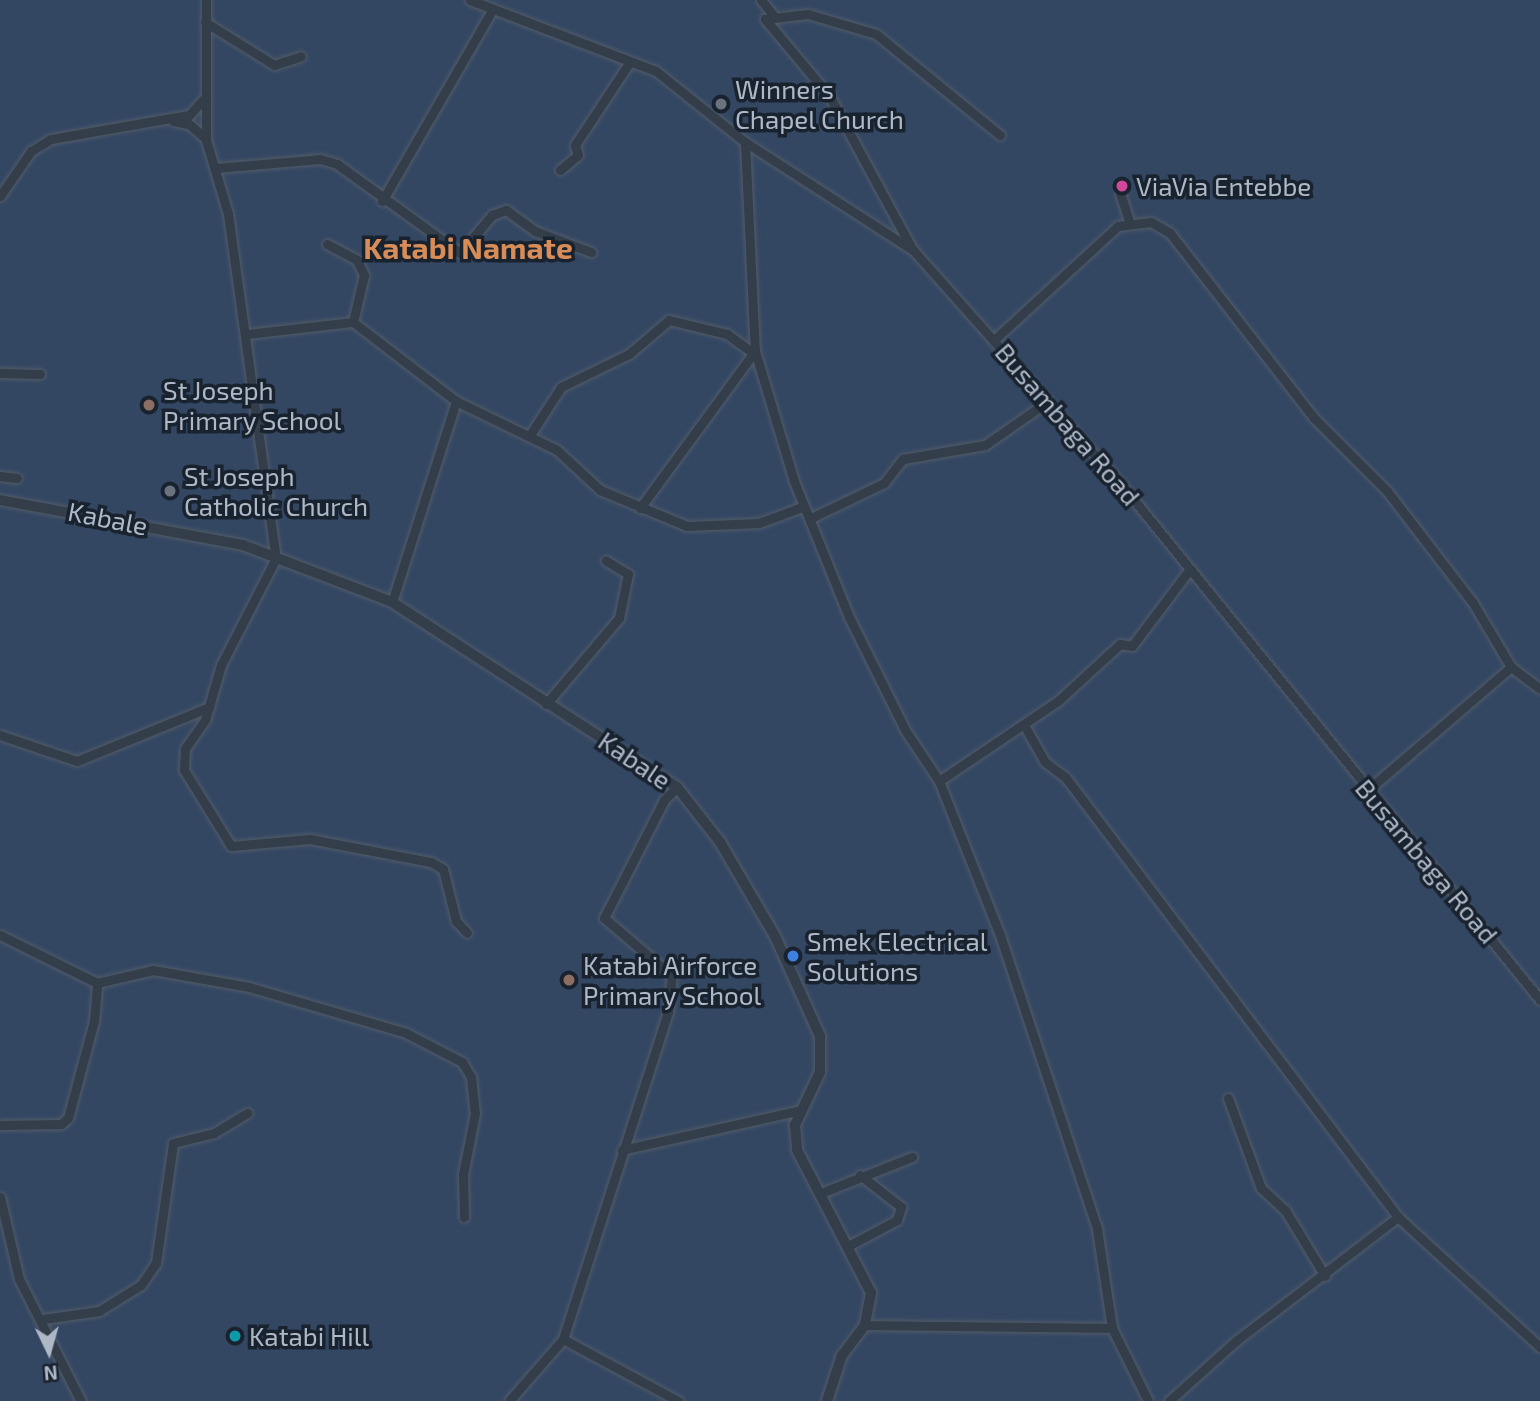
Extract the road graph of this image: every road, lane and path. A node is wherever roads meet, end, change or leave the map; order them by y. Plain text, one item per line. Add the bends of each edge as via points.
1 (206, 0) edge
2 (470, 0) edge
3 (761, 0) edge
4 (491, 12) junction
5 (773, 15) junction
6 (205, 22) junction
7 (302, 56) dead end
8 (629, 63) junction
9 (203, 100) junction
10 (164, 120) junction
11 (1000, 135) dead end
12 (206, 140) junction
13 (745, 142) junction
14 (216, 168) junction
15 (560, 170) dead end
16 (1120, 193) dead end
17 (0, 197) edge
18 (382, 201) junction
19 (1129, 221) junction
20 (327, 244) dead end
21 (591, 251) dead end
22 (914, 251) junction
23 (353, 322) junction
24 (247, 334) junction
25 (995, 339) junction
26 (754, 352) junction
27 (0, 373) edge
28 (40, 374) dead end
29 (456, 401) junction
30 (1048, 401) junction
31 (530, 435) junction
32 (0, 476) edge
33 (17, 478) dead end
34 (0, 500) edge
35 (802, 507) junction
36 (640, 508) junction
37 (811, 518) junction
38 (276, 558) junction
39 (606, 561) dead end
40 (1190, 569) junction
41 (393, 603) junction
42 (1511, 667) junction
43 (1540, 689) edge
44 (547, 704) junction
45 (209, 707) junction
46 (1024, 725) junction
47 (0, 736) edge
48 (939, 781) junction
49 (677, 787) junction
50 (1369, 789) junction
51 (467, 933) dead end
52 (0, 935) edge
53 (97, 983) junction
54 (1540, 1000) edge
55 (1228, 1098) dead end
56 (801, 1110) junction
57 (247, 1113) dead end
58 (0, 1125) edge
59 (622, 1150) junction
60 (912, 1157) dead end
61 (860, 1175) junction
62 (821, 1194) junction
63 (0, 1197) edge
64 (464, 1217) dead end
65 (1398, 1217) junction
66 (850, 1245) junction
67 (1325, 1276) junction
68 (43, 1319) junction
69 (865, 1325) junction
70 (1112, 1328) junction
71 (563, 1339) junction
72 (1540, 1348) edge
73 (81, 1401) edge
74 (509, 1401) edge
75 (677, 1401) edge
76 (827, 1401) edge
77 (1148, 1401) edge
78 (1169, 1401) edge

1 - 6 street
2 - 4 street, Busambaga Road
3 - 5 street
4 - 8 street, Busambaga Road
4 - 18 street
5 - 11 street via 835,17 876,34
5 - 22 street via 765,19 767,28 830,97
6 - 7 street via 274,65
6 - 9 street
8 - 13 street, Busambaga Road via 656,71
8 - 15 street via 575,145 578,155
9 - 10 street via 189,115
9 - 12 street
10 - 12 street via 189,124
10 - 17 street via 51,139 31,151
12 - 14 street
13 - 22 street, Busambaga Road
13 - 26 street
14 - 18 street via 320,159 337,164
14 - 24 street
16 - 19 street
18 - 21 street via 460,254 492,215 506,210 535,231
19 - 25 street
19 - 42 street via 1151,222 1190,255 1314,418 1387,491 1473,603
20 - 23 street via 356,260 364,275
22 - 25 street, Busambaga Road
23 - 24 street
23 - 29 street
24 - 38 street
25 - 30 street, Busambaga Road
26 - 31 street via 727,334 669,320 629,354 561,387
26 - 35 street
26 - 36 street
27 - 28 street
29 - 31 street
29 - 41 street
30 - 37 street via 985,445 904,459 884,483
30 - 40 street, Busambaga Road
31 - 36 street via 557,450 600,490
32 - 33 street
34 - 38 street, Kabale via 210,538
35 - 36 street via 732,528 687,526
35 - 37 street
37 - 48 street via 849,617 905,730
38 - 41 street, Kabale
38 - 45 street via 233,636
39 - 44 street via 628,574 619,618
40 - 46 street via 1132,646 1120,644
40 - 50 street, Busambaga Road
41 - 44 street, Kabale
42 - 43 street
42 - 50 street
44 - 49 street, Kabale
45 - 47 street via 77,761
45 - 51 street via 183,758 222,839 241,850 338,842 431,862 443,869 456,921
46 - 48 street
46 - 65 street via 1045,762 1066,778
48 - 70 street via 1046,1065 1097,1229
49 - 56 street, Kabale via 720,842 761,912 820,1036 820,1072
49 - 59 street via 664,800 604,918 657,959 673,983
50 - 54 street, Busambaga Road
52 - 53 street
53 - 58 street via 94,1021 68,1118 61,1124
53 - 64 street via 153,970 249,987 406,1033 462,1062 471,1077 475,1113 463,1174
55 - 67 street via 1261,1188 1285,1210
56 - 59 street
56 - 62 street, Kabale via 797,1150
57 - 68 street via 214,1133 173,1143 156,1263 141,1284 108,1308
59 - 71 street
60 - 61 street
61 - 62 street
61 - 66 street via 901,1207 897,1220
62 - 66 street, Kabale
63 - 68 street via 19,1279
65 - 67 street
65 - 72 street
66 - 69 street, Kabale via 871,1293
67 - 78 street via 1237,1340
68 - 73 street
69 - 70 street
69 - 76 street, Kabale via 842,1355
70 - 77 street
71 - 74 street
71 - 75 street

